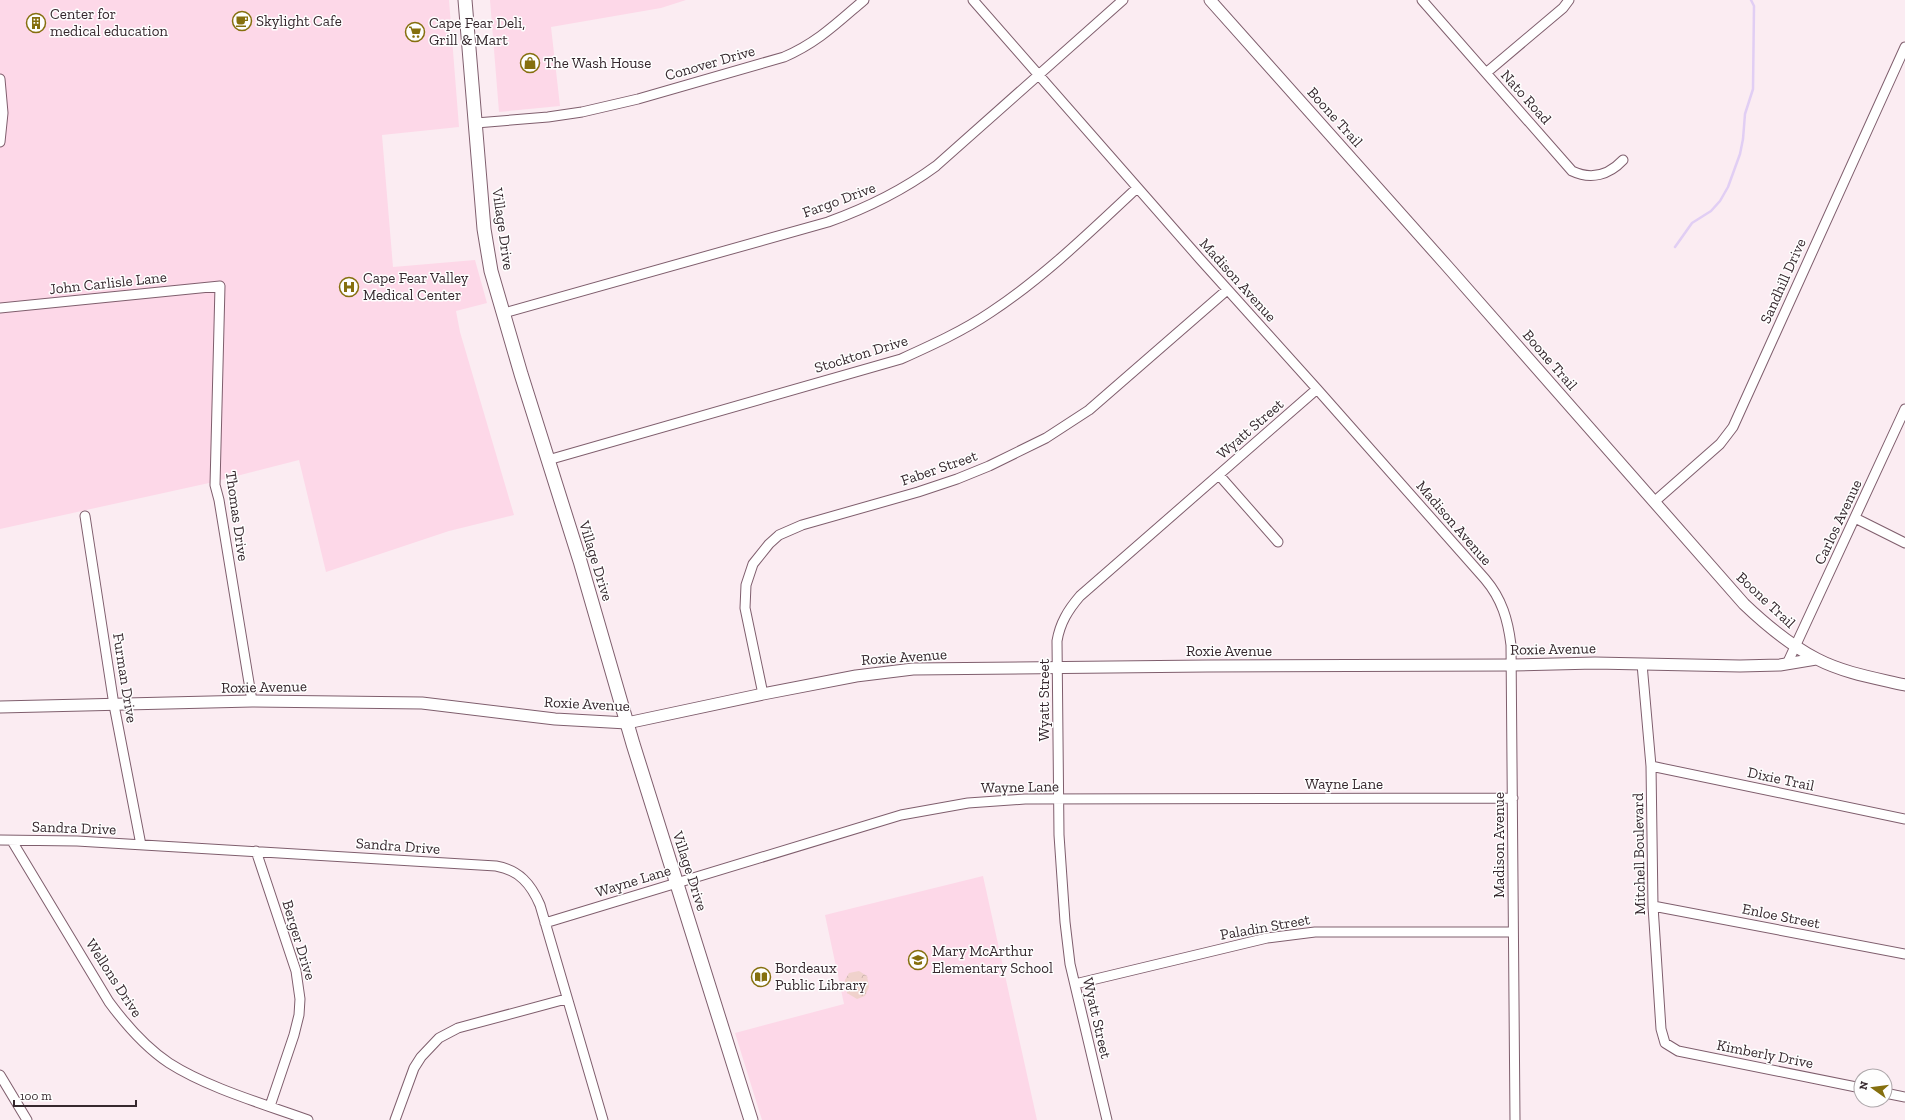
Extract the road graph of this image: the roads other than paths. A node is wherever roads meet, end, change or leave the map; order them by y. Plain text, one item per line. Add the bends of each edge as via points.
1 (465, 0) edge
2 (864, 0) edge
3 (973, 0) edge
4 (1122, 0) edge
5 (1210, 0) edge
6 (1422, 0) edge
7 (1569, 0) edge
8 (1905, 47) edge
9 (1486, 74) junction
10 (1038, 75) junction
11 (0, 79) edge
12 (476, 123) junction
13 (0, 142) edge
14 (1623, 160) dead end
15 (1137, 188) junction
16 (220, 286) joint
17 (1227, 290) junction
18 (0, 308) edge
19 (504, 313) junction
20 (1318, 389) junction
21 (1905, 409) edge
22 (548, 460) junction
23 (1218, 475) junction
24 (1654, 502) junction
25 (85, 516) dead end
26 (1855, 518) junction
27 (1278, 542) dead end
28 (1905, 543) edge
29 (1796, 646) junction
30 (1816, 659) junction
31 (1642, 664) junction
32 (1787, 664) junction
33 (1512, 665) junction
34 (1058, 667) junction
35 (1905, 685) edge
36 (764, 694) junction
37 (252, 702) junction
38 (114, 705) junction
39 (0, 707) edge
40 (627, 723) junction
41 (1651, 766) junction
42 (1513, 798) junction
43 (1059, 800) junction
44 (1905, 819) edge
45 (0, 840) edge
46 (12, 841) junction
47 (141, 844) junction
48 (256, 851) junction
49 (677, 882) junction
50 (1652, 906) junction
51 (545, 923) junction
52 (1512, 932) junction
53 (1905, 954) edge
54 (1075, 984) junction
55 (566, 999) junction
56 (1665, 1043) joint
57 (0, 1075) edge
58 (1853, 1086) edge
59 (1893, 1094) edge
60 (1905, 1097) edge
61 (270, 1106) junction
62 (27, 1120) edge
63 (308, 1120) edge
64 (395, 1120) edge
65 (603, 1120) edge
66 (752, 1120) edge
67 (1107, 1120) edge
68 (1515, 1120) edge

1 - 12 main road, Village Drive
2 - 12 street, Conover Drive via 826,34 801,50 784,57 597,109 548,117
3 - 10 street
4 - 10 street, Fargo Drive
5 - 24 street, Boone Trail
6 - 9 street, Nato Road
7 - 9 street
8 - 24 street, Sandhill Drive via 1733,427 1720,444
9 - 14 street, Nato Road via 1572,171 1595,176 1612,169
10 - 15 street, Madison Avenue
10 - 19 street, Fargo Drive via 936,166 902,189 858,211 828,222
11 - 13 street via 3,113
12 - 19 main road, Village Drive via 487,253
15 - 17 street, Madison Avenue
15 - 22 street, Stockton Drive via 1019,292 984,317 930,346 901,359
16 - 18 street, John Carlisle Lane
16 - 37 street, Thomas Drive via 215,485
17 - 20 street, Madison Avenue
17 - 36 street, Faber Street via 1089,410 1046,438 957,479 796,527 779,535 754,564 746,585 746,608
19 - 22 main road, Village Drive
20 - 23 street, Wyatt Street
20 - 33 street, Madison Avenue via 1495,592 1504,609 1509,627
21 - 26 street, Carlos Avenue
22 - 40 main road, Village Drive
23 - 27 street
23 - 34 street, Wyatt Street via 1080,596 1068,610 1061,625 1058,641
24 - 29 street, Boone Trail via 1744,604 1763,622
25 - 38 street, Furman Drive
26 - 28 street
26 - 29 street, Carlos Avenue
29 - 30 street, Boone Trail
29 - 32 street, Carlos Avenue
30 - 32 street, Roxie Avenue
30 - 35 street, Boone Trail via 1851,672
31 - 32 street, Roxie Avenue
31 - 33 street, Roxie Avenue
31 - 41 street, Mitchell Boulevard
33 - 34 street, Roxie Avenue
33 - 42 street, Madison Avenue
34 - 36 street, Roxie Avenue via 889,671
34 - 43 street, Wyatt Street
36 - 40 street, Roxie Avenue
37 - 38 street, Roxie Avenue
37 - 40 street, Roxie Avenue via 422,703 555,719
38 - 39 street, Roxie Avenue
38 - 47 street, Furman Drive
40 - 49 main road, Village Drive
41 - 44 street, Dixie Trail
41 - 50 street, Mitchell Boulevard
42 - 43 street, Wayne Lane
42 - 52 street, Madison Avenue
43 - 49 street, Wayne Lane via 999,800 933,808 901,815
43 - 54 street, Wyatt Street via 1061,876 1070,964
45 - 46 street
46 - 47 street, Sandra Drive
46 - 61 street, Wellons Drive via 109,1002 134,1032 157,1054 183,1071
47 - 48 street, Sandra Drive
48 - 51 street, Sandra Drive via 505,867 519,875 531,887
48 - 61 street, Berger Drive via 296,971 300,999 294,1035
49 - 51 street, Wayne Lane
49 - 66 main road, Village Drive
50 - 53 street, Enloe Street
50 - 56 street, Mitchell Boulevard via 1661,1029
51 - 55 street, Sandra Drive
52 - 54 street, Paladin Street via 1343,931 1289,934
52 - 68 street, Madison Avenue
54 - 67 street, Wyatt Street
55 - 64 street via 458,1028 439,1038 414,1068
55 - 65 street, Sandra Drive
56 - 58 street, Kimberly Drive via 1678,1051
57 - 62 street
59 - 60 street
61 - 63 street, Wellons Drive

